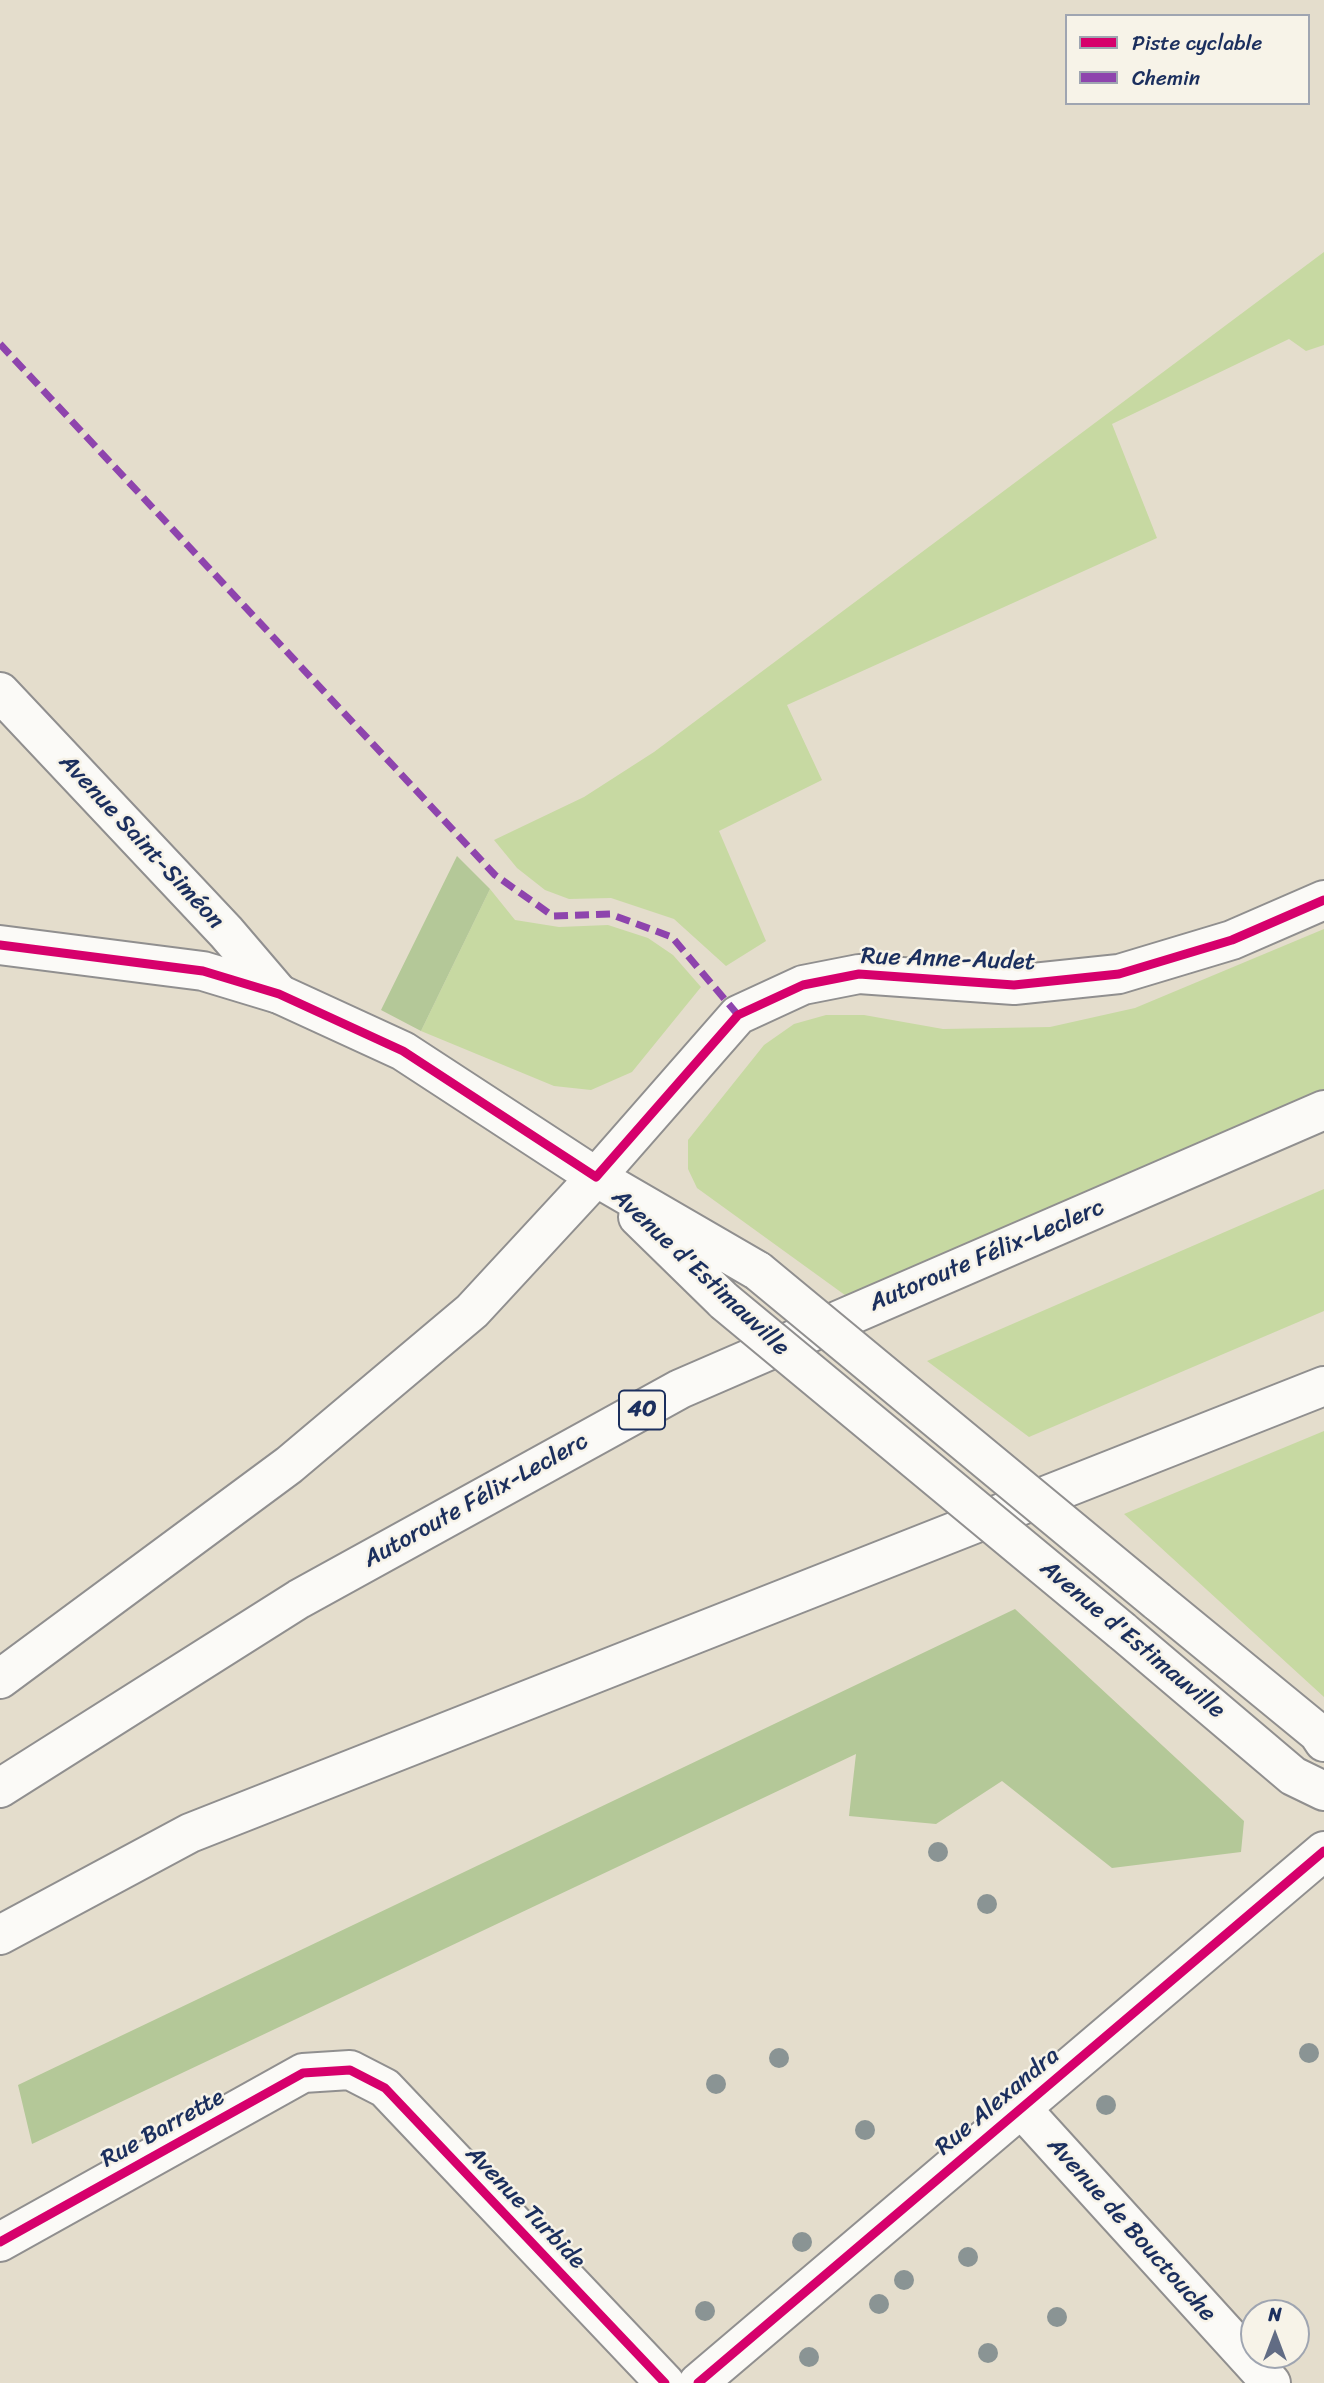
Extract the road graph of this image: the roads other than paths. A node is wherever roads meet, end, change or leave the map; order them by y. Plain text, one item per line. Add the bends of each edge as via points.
1 (0, 692) edge
2 (1324, 900) edge
3 (0, 945) edge
4 (279, 994) junction
5 (1324, 1111) edge
6 (596, 1177) junction
7 (1324, 1386) edge
8 (0, 1679) edge
9 (1324, 1742) edge
10 (0, 1788) edge
11 (1324, 1791) edge
12 (1324, 1851) edge
13 (0, 1935) edge
14 (350, 2070) joint
15 (1020, 2108) junction
16 (0, 2242) edge
17 (665, 2383) edge
18 (698, 2383) edge
19 (1271, 2383) edge

1 - 4 main road, Avenue Saint-Siméon
2 - 6 main road, Rue Anne-Audet via 1232,940 1119,974 1014,985 859,974 803,985 738,1015
3 - 4 main road via 203,971
4 - 6 main road via 402,1051
5 - 10 main road, Autoroute Félix-Leclerc / 40 via 680,1389 299,1599
6 - 8 main road, Rue Anne-Audet via 472,1311 442,1337 289,1465
6 - 9 main road, Avenue d'Estimauville, bridge via 758,1271
6 - 11 main road, Avenue d'Estimauville, bridge via 724,1301 1293,1776
7 - 13 main road via 190,1833
12 - 15 main road, Rue Alexandra
14 - 16 main road, Rue Barrette via 303,2073
14 - 17 main road, Avenue Turbide via 385,2088
15 - 18 main road, Rue Alexandra
15 - 19 main road, Avenue de Bouctouche

